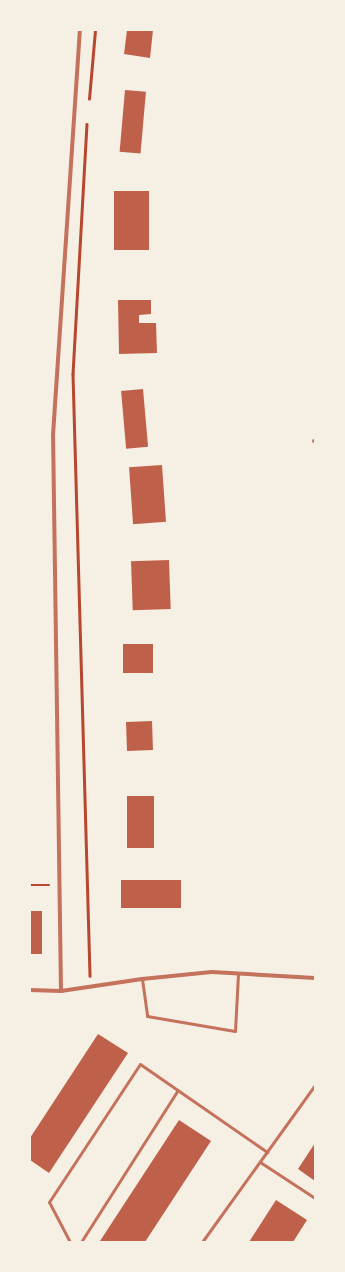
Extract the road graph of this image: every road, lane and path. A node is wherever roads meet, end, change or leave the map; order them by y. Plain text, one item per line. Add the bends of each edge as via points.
1 (80, 30) edge
2 (95, 30) edge
3 (88, 106) dead end
4 (87, 122) dead end
5 (30, 885) edge
6 (58, 885) junction
7 (238, 974) junction
8 (315, 978) edge
9 (142, 979) junction
10 (90, 987) junction
11 (30, 990) edge
12 (61, 991) junction
13 (315, 1085) edge
14 (178, 1090) junction
15 (267, 1152) junction
16 (260, 1162) junction
17 (315, 1198) edge
18 (70, 1242) edge
19 (81, 1242) edge
20 (202, 1242) edge

1 - 6 street via 53,435
2 - 3 path
4 - 10 path via 73,374
5 - 6 path
6 - 12 street
7 - 8 street
7 - 9 street via 212,972
7 - 9 lane via 235,1031 147,1016
9 - 10 street
10 - 12 street
11 - 12 street
13 - 15 lane
14 - 15 lane
14 - 18 lane via 140,1064 49,1202
14 - 19 lane
15 - 16 lane
16 - 17 lane
16 - 20 lane

